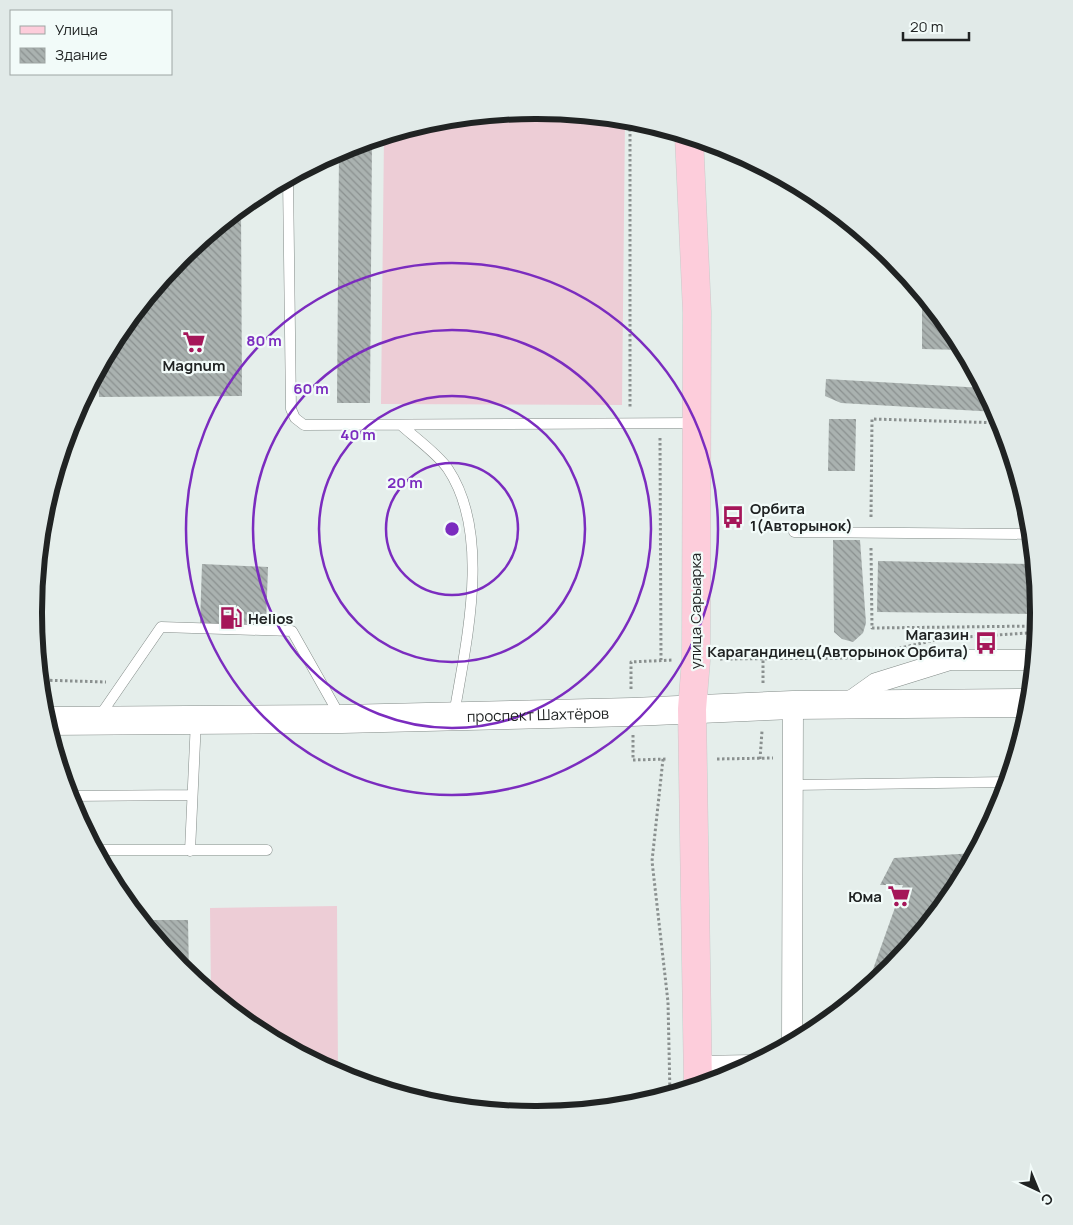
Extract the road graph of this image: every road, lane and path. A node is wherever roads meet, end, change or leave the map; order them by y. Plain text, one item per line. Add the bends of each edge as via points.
1 (630, 128) edge
2 (688, 143) edge
3 (288, 186) edge
4 (630, 422) junction
5 (660, 423) junction
6 (695, 423) junction
7 (993, 423) edge
8 (401, 425) junction
9 (794, 532) dead end
10 (870, 533) junction
11 (1024, 534) edge
12 (1030, 626) edge
13 (661, 660) dead end
14 (1028, 660) edge
15 (47, 680) edge
16 (124, 682) junction
17 (1022, 703) edge
18 (793, 705) junction
19 (845, 705) junction
20 (692, 709) junction
21 (454, 716) junction
22 (342, 719) junction
23 (98, 720) junction
24 (196, 720) junction
25 (55, 721) edge
26 (663, 759) dead end
27 (1000, 782) edge
28 (792, 784) junction
29 (191, 795) junction
30 (78, 796) edge
31 (104, 850) edge
32 (267, 850) dead end
33 (190, 851) junction
34 (792, 1035) edge
35 (717, 1072) edge
36 (698, 1076) edge
37 (670, 1088) edge

1 - 4 path
2 - 6 main road, улица Сарыарка via 697,312
3 - 8 lane via 291,409 295,418 304,425 315,426
4 - 5 lane
4 - 8 lane
5 - 6 lane
5 - 13 path
6 - 20 main road, улица Сарыарка via 696,660
7 - 10 path via 872,420
8 - 21 lane via 448,468 464,500 474,560 469,619
9 - 10 lane
10 - 11 lane
10 - 12 path via 872,628
14 - 19 street via 950,660 876,683
15 - 16 path
16 - 22 lane via 161,627 292,631
16 - 23 lane
17 - 19 main road, проспект Шахтёров
18 - 19 main road, проспект Шахтёров
18 - 20 main road, проспект Шахтёров
18 - 28 street
20 - 21 main road, проспект Шахтёров
20 - 36 main road, улица Сарыарка
21 - 22 main road, проспект Шахтёров
22 - 24 main road, проспект Шахтёров
23 - 24 main road, проспект Шахтёров
23 - 25 main road, проспект Шахтёров
24 - 29 lane
26 - 37 path via 652,862 668,1002
27 - 28 lane
28 - 34 street
29 - 30 lane
29 - 33 lane
31 - 33 lane
32 - 33 lane
35 - 36 street

